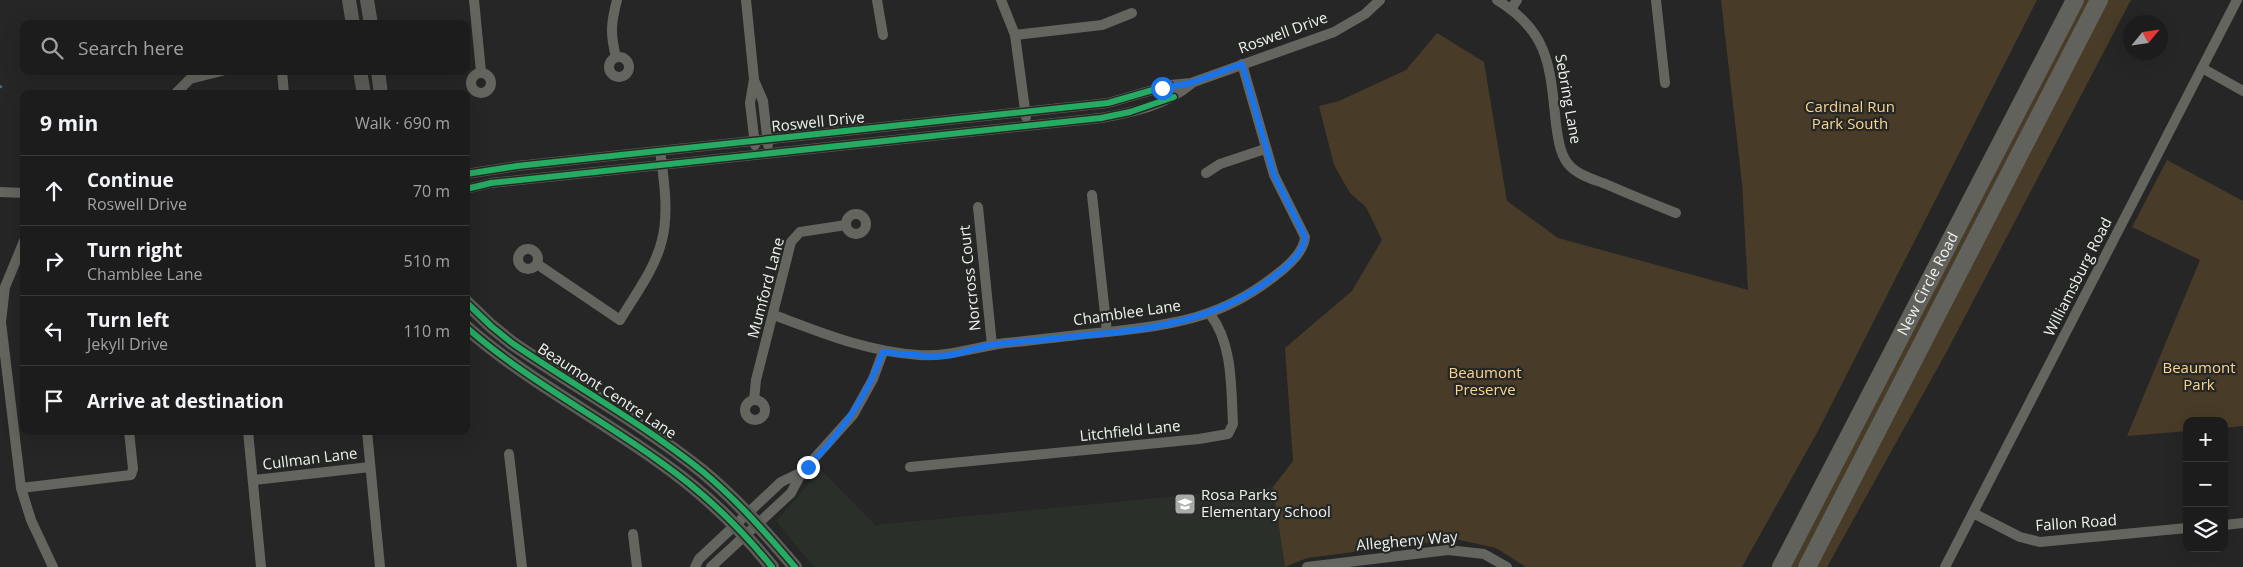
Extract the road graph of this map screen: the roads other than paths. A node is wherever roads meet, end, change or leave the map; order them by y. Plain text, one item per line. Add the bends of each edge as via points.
1 (349, 0) edge
2 (367, 0) edge
3 (474, 0) edge
4 (617, 0) edge
5 (746, 0) edge
6 (877, 0) edge
7 (1002, 0) edge
8 (1380, 0) edge
9 (1497, 0) edge
10 (1656, 0) edge
11 (2074, 0) edge
12 (2099, 0) edge
13 (2237, 0) edge
14 (1514, 4) edge
15 (1132, 13) dead end
16 (352, 20) edge
17 (370, 20) edge
18 (883, 35) dead end
19 (1015, 35) junction
20 (616, 57) dead end
21 (1242, 64) junction
22 (2202, 68) junction
23 (481, 72) dead end
24 (206, 75) edge
25 (282, 75) edge
26 (361, 75) edge
27 (379, 75) edge
28 (754, 79) junction
29 (1191, 83) junction
30 (1664, 83) dead end
31 (179, 90) edge
32 (284, 90) edge
33 (363, 90) edge
34 (380, 90) edge
35 (2243, 91) edge
36 (1026, 113) junction
37 (1027, 126) junction
38 (768, 140) junction
39 (754, 141) junction
40 (1265, 149) junction
41 (660, 151) junction
42 (769, 154) junction
43 (756, 156) junction
44 (662, 166) junction
45 (470, 173) edge
46 (1206, 173) dead end
47 (470, 188) edge
48 (0, 192) edge
49 (20, 193) edge
50 (1092, 195) dead end
51 (978, 207) dead end
52 (1676, 213) dead end
53 (846, 225) dead end
54 (20, 250) edge
55 (537, 264) dead end
56 (470, 306) edge
57 (1210, 314) junction
58 (774, 315) junction
59 (470, 330) edge
60 (1107, 332) junction
61 (992, 345) junction
62 (883, 352) junction
63 (754, 400) dead end
64 (129, 435) edge
65 (248, 435) edge
66 (367, 435) edge
67 (509, 454) dead end
68 (370, 467) junction
69 (910, 467) dead end
70 (802, 472) junction
71 (254, 480) junction
72 (21, 488) junction
73 (748, 513) junction
74 (1973, 513) junction
75 (2243, 523) edge
76 (735, 524) junction
77 (758, 524) junction
78 (2228, 525) edge
79 (2183, 528) edge
80 (634, 534) dead end
81 (745, 535) junction
82 (53, 567) edge
83 (261, 567) edge
84 (380, 567) edge
85 (522, 567) edge
86 (637, 567) edge
87 (695, 567) edge
88 (711, 567) edge
89 (772, 567) edge
90 (795, 567) edge
91 (1307, 567) edge
92 (1507, 567) edge
93 (1781, 567) edge
94 (1807, 567) edge
95 (1945, 567) edge

1 - 16 street
2 - 17 street
3 - 23 street
4 - 20 street via 611,23
5 - 28 street
6 - 18 street
7 - 19 street
8 - 21 street, Roswell Drive via 1366,14 1334,32
9 - 14 street, Sebring Lane
10 - 30 street
11 - 93 highway, New Circle Road
12 - 94 highway, New Circle Road
13 - 22 street, Williamsburg Road
14 - 52 street, Sebring Lane via 1546,55 1561,152 1571,167
15 - 19 street via 1102,25
19 - 36 street
21 - 29 street, Roswell Drive
21 - 40 street, Chamblee Lane
22 - 35 street
22 - 74 street, Williamsburg Road
24 - 31 street via 190,79
25 - 32 street
26 - 33 street
27 - 34 street
28 - 38 street via 763,101
28 - 39 street via 750,103
29 - 36 street, Roswell Drive via 1170,85 1108,103
29 - 37 street, Roswell Drive via 1174,98 1130,112
36 - 37 street
36 - 38 street, Roswell Drive
37 - 42 street, Roswell Drive
38 - 39 street, Roswell Drive
38 - 42 street
39 - 41 street, Roswell Drive
39 - 43 street
40 - 46 street via 1220,164
40 - 57 street, Chamblee Lane via 1288,206 1303,232 1303,245 1270,280
41 - 44 street
41 - 45 street, Roswell Drive
42 - 43 street, Roswell Drive
43 - 44 street, Roswell Drive
44 - 47 street, Roswell Drive via 491,183
44 - 55 street via 665,202 662,240 649,272 620,320
48 - 49 street
50 - 60 street
51 - 61 street, Norcross Court
53 - 58 street, Mumford Lane via 800,232 794,238
54 - 72 street via 5,286 1,310
56 - 73 street, Beaumont Centre Lane via 512,343 684,458
57 - 60 street, Chamblee Lane via 1158,327
57 - 69 street, Litchfield Lane via 1220,330 1227,356 1233,424 1228,434
58 - 62 street, Chamblee Lane
58 - 63 street, Mumford Lane via 756,380
59 - 76 street, Beaumont Centre Lane via 498,355 659,460
60 - 61 street, Chamblee Lane
61 - 62 street, Chamblee Lane via 943,355
62 - 70 street via 873,379 852,415
64 - 72 street via 131,476
65 - 71 street
66 - 68 street
67 - 85 street
68 - 71 street, Cullman Lane
68 - 84 street
70 - 73 street via 781,482
70 - 77 street via 790,493
71 - 83 street
72 - 82 street via 31,520
73 - 76 street
73 - 77 street, Beaumont Centre Lane
74 - 79 street, Fallon Road via 2020,538 2040,542
74 - 95 street, Williamsburg Road
75 - 78 street
76 - 81 street, Beaumont Centre Lane
76 - 87 street via 698,559
77 - 81 street
77 - 90 street, Beaumont Centre Lane
80 - 86 street
81 - 88 street
81 - 89 street, Beaumont Centre Lane
91 - 92 street, Allegheny Way via 1448,550 1483,554

